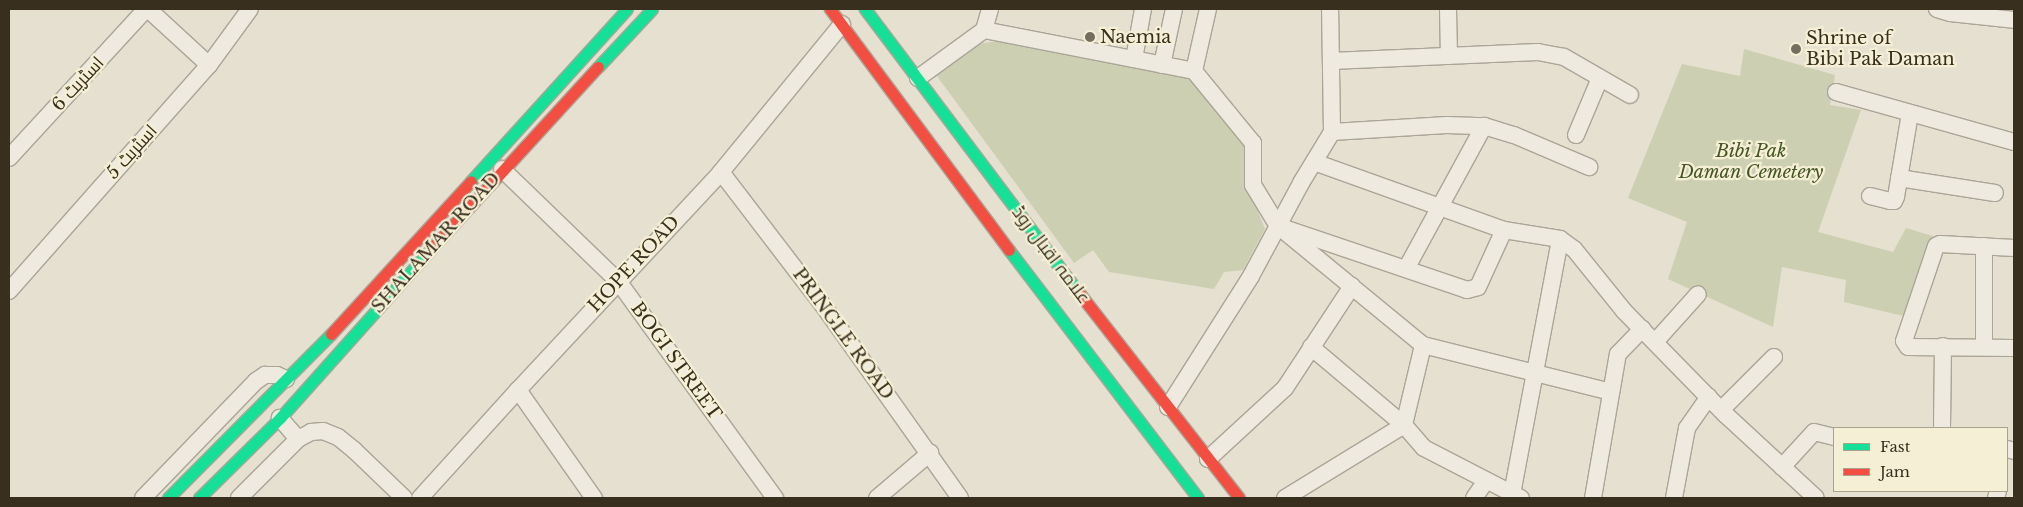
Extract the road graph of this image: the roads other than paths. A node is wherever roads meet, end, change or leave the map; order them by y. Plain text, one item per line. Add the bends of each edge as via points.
1 (147, 9) edge
2 (250, 9) edge
3 (627, 9) edge
4 (652, 9) edge
5 (830, 9) edge
6 (865, 9) edge
7 (990, 9) edge
8 (1143, 9) edge
9 (1174, 9) edge
10 (1208, 9) edge
11 (1330, 9) edge
12 (1448, 9) edge
13 (1937, 9) edge
14 (2014, 20) edge
15 (842, 24) junction
16 (984, 30) junction
17 (1450, 56) junction
18 (1134, 59) junction
19 (1331, 61) junction
20 (1162, 64) junction
21 (210, 65) junction
22 (1194, 71) junction
23 (918, 78) junction
24 (1600, 78) junction
25 (1836, 92) dead end
26 (1630, 95) dead end
27 (923, 108) junction
28 (1910, 113) junction
29 (1484, 126) junction
30 (1332, 132) junction
31 (1576, 135) dead end
32 (2014, 142) edge
33 (9, 158) edge
34 (1314, 162) junction
35 (1589, 167) dead end
36 (502, 170) junction
37 (721, 172) junction
38 (1899, 178) junction
39 (1994, 193) dead end
40 (1870, 196) dead end
41 (1441, 207) junction
42 (1278, 226) junction
43 (1504, 230) junction
44 (1560, 239) junction
45 (1984, 246) junction
46 (2014, 248) edge
47 (1406, 269) junction
48 (618, 281) junction
49 (1352, 286) junction
50 (9, 291) edge
51 (1698, 294) dead end
52 (1642, 329) junction
53 (1655, 342) junction
54 (1423, 345) junction
55 (1943, 346) junction
56 (1312, 347) junction
57 (1984, 347) junction
58 (2014, 348) edge
59 (1774, 358) dead end
60 (1536, 373) junction
61 (286, 380) junction
62 (518, 390) junction
63 (1611, 392) junction
64 (1709, 398) junction
65 (1168, 407) junction
66 (1721, 410) junction
67 (280, 418) junction
68 (1404, 425) junction
69 (1942, 427) edge
70 (1833, 437) edge
71 (298, 439) junction
72 (930, 454) junction
73 (1208, 459) junction
74 (1782, 466) junction
75 (1486, 481) junction
76 (1516, 496) edge
77 (143, 498) edge
78 (168, 498) edge
79 (199, 498) edge
80 (239, 498) edge
81 (404, 498) edge
82 (420, 498) edge
83 (594, 498) edge
84 (775, 498) edge
85 (877, 498) edge
86 (960, 498) edge
87 (1198, 498) edge
88 (1239, 498) edge
89 (1285, 498) edge
90 (1474, 498) edge
91 (1593, 498) edge
92 (1674, 498) edge
93 (1815, 498) edge

1 - 21 street
1 - 33 street, اسٹریٹ 6
2 - 21 street, اسٹریٹ 5
3 - 61 main road, SHALAMAR ROAD via 351,313
4 - 36 main road, SHALAMAR ROAD
5 - 15 main road, علامہ اقبال روڈ
6 - 23 main road, علامہ اقبال روڈ
7 - 16 street
8 - 18 street
9 - 20 street
10 - 22 street
11 - 19 street
12 - 17 street
13 - 14 street
15 - 27 main road, علامہ اقبال روڈ
15 - 37 street, HOPE ROAD
16 - 18 street
16 - 23 street
17 - 19 street
17 - 24 street via 1538,52 1564,57
18 - 20 street
19 - 30 street
20 - 22 street
21 - 50 street, اسٹریٹ 5
22 - 42 street via 1253,143 1253,186
23 - 27 main road, علامہ اقبال روڈ
24 - 26 street
24 - 31 street
25 - 28 street
27 - 65 main road, علامہ اقبال روڈ via 1069,280
27 - 87 main road, علامہ اقبال روڈ via 1114,390
28 - 32 street
28 - 38 street
29 - 30 street via 1447,124
29 - 35 street
29 - 41 street
30 - 34 street
34 - 41 street
34 - 42 street
36 - 48 street, BOGI STREET
36 - 67 main road, SHALAMAR ROAD
37 - 48 street, HOPE ROAD
37 - 72 street, PRINGLE ROAD via 825,308
38 - 39 street
38 - 40 street via 1894,201
41 - 43 street
41 - 47 street
42 - 47 street
42 - 49 street
42 - 65 street via 1251,276
43 - 44 street
43 - 47 street via 1474,290
44 - 52 street via 1574,249
44 - 60 street
45 - 46 street
45 - 55 street via 1936,246 1904,341 1908,347
45 - 57 street
48 - 62 street, HOPE ROAD
48 - 84 street, BOGI STREET
49 - 54 street
49 - 56 street
51 - 53 street
52 - 53 street
52 - 63 street via 1618,354
53 - 64 street
54 - 60 street
54 - 68 street
55 - 57 street
55 - 69 street
56 - 68 street
56 - 73 street via 1285,388
57 - 58 street
59 - 66 street
60 - 63 street
60 - 76 street
61 - 77 street via 277,375 265,375 256,381
61 - 78 main road, SHALAMAR ROAD
62 - 82 street, HOPE ROAD
62 - 83 street
63 - 91 street
64 - 66 street
64 - 92 street via 1687,428
65 - 73 main road, علامہ اقبال روڈ
66 - 74 street
67 - 71 street
67 - 79 main road, SHALAMAR ROAD
68 - 75 street via 1424,448
68 - 89 street
70 - 74 street via 1814,432
71 - 80 street
71 - 81 street via 311,432 323,431 338,437
72 - 85 street
72 - 86 street, PRINGLE ROAD
73 - 88 main road, علامہ اقبال روڈ
74 - 93 street
75 - 76 street
75 - 90 street

